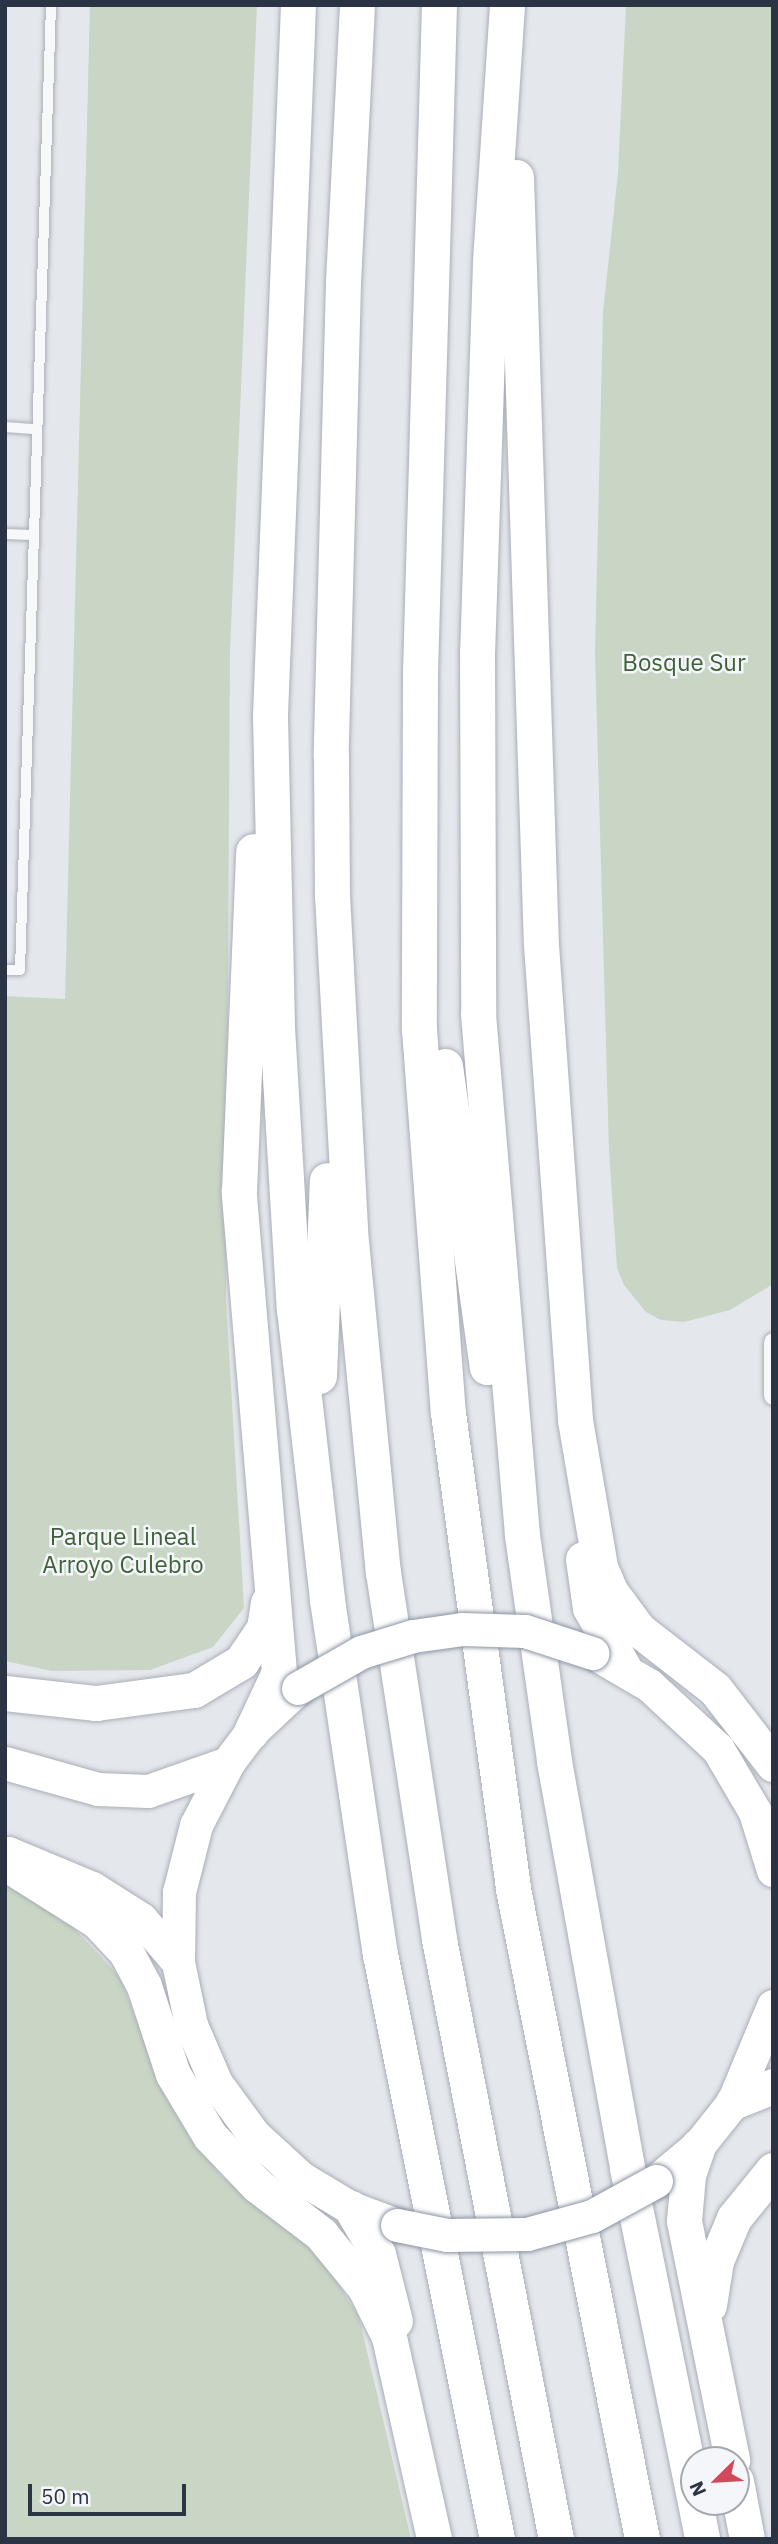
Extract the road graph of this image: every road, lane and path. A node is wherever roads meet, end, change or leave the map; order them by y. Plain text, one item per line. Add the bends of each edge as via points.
1 (51, 5) edge
2 (298, 5) edge
3 (357, 5) edge
4 (439, 5) edge
5 (507, 5) edge
6 (513, 5) edge
7 (5, 427) edge
8 (36, 429) junction
9 (5, 534) edge
10 (32, 535) junction
11 (270, 716) junction
12 (420, 904) junction
13 (5, 970) edge
14 (340, 1094) junction
15 (773, 1342) edge
16 (773, 1395) edge
17 (575, 1420) junction
18 (522, 1535) junction
19 (272, 1574) junction
20 (327, 1600) junction
21 (624, 1668) junction
22 (5, 1693) edge
23 (251, 1732) junction
24 (5, 1763) edge
25 (228, 1763) junction
26 (773, 1763) edge
27 (5, 1852) edge
28 (5, 1863) edge
29 (773, 1870) edge
30 (178, 1962) junction
31 (773, 2006) edge
32 (773, 2086) edge
33 (733, 2102) junction
34 (698, 2146) junction
35 (773, 2170) edge
36 (351, 2208) junction
37 (705, 2322) junction
38 (683, 2446) edge
39 (729, 2446) edge
40 (697, 2516) edge
41 (743, 2516) edge
42 (435, 2539) edge
43 (497, 2539) edge
44 (556, 2539) edge
45 (642, 2539) edge
46 (702, 2539) edge
47 (747, 2539) edge

1 - 8 lane
2 - 11 highway
3 - 14 highway via 343,282 331,756
4 - 12 highway via 420,673
5 - 18 highway via 490,263 477,638 478,1014
6 - 17 highway via 541,945
7 - 8 lane
8 - 10 lane
9 - 10 lane
10 - 13 lane via 20,970
11 - 19 highway via 258,754 239,1191
11 - 20 highway via 277,1027 293,1296
12 - 18 highway via 438,991 452,1132 490,1389
12 - 45 highway via 419,1029 448,1413 465,1563 516,1903
14 - 20 highway via 329,1137 318,1382
14 - 44 highway via 383,1572 439,1939
15 - 16 street
17 - 21 highway via 586,1585 598,1628
17 - 26 highway via 600,1567 610,1591 639,1630 715,1689
18 - 38 highway via 580,1919
19 - 22 highway via 264,1628 255,1646 219,1678 194,1690 96,1703
19 - 23 highway via 279,1672
20 - 43 highway via 380,1954
21 - 23 highway, bridge via 593,1653 525,1632 462,1629 412,1636 361,1652 298,1688
21 - 29 highway via 670,1702 718,1749 755,1812
23 - 25 highway
24 - 25 highway via 98,1789 148,1791
25 - 30 highway via 196,1825 179,1892
27 - 30 highway via 92,1888 141,1919
28 - 42 highway via 97,1921 125,1952 144,1986 173,2074 209,2136 257,2185 321,2234 365,2288 389,2337
30 - 36 highway via 191,2025 216,2083 254,2135 301,2178
31 - 33 highway
32 - 33 highway
33 - 34 highway
34 - 36 highway, bridge via 656,2181 592,2216 527,2234 447,2235 397,2225
34 - 37 highway via 688,2175 684,2221
35 - 37 highway via 749,2196 724,2240
36 - 42 highway via 387,2279
37 - 39 highway
40 - 46 highway
41 - 47 highway

